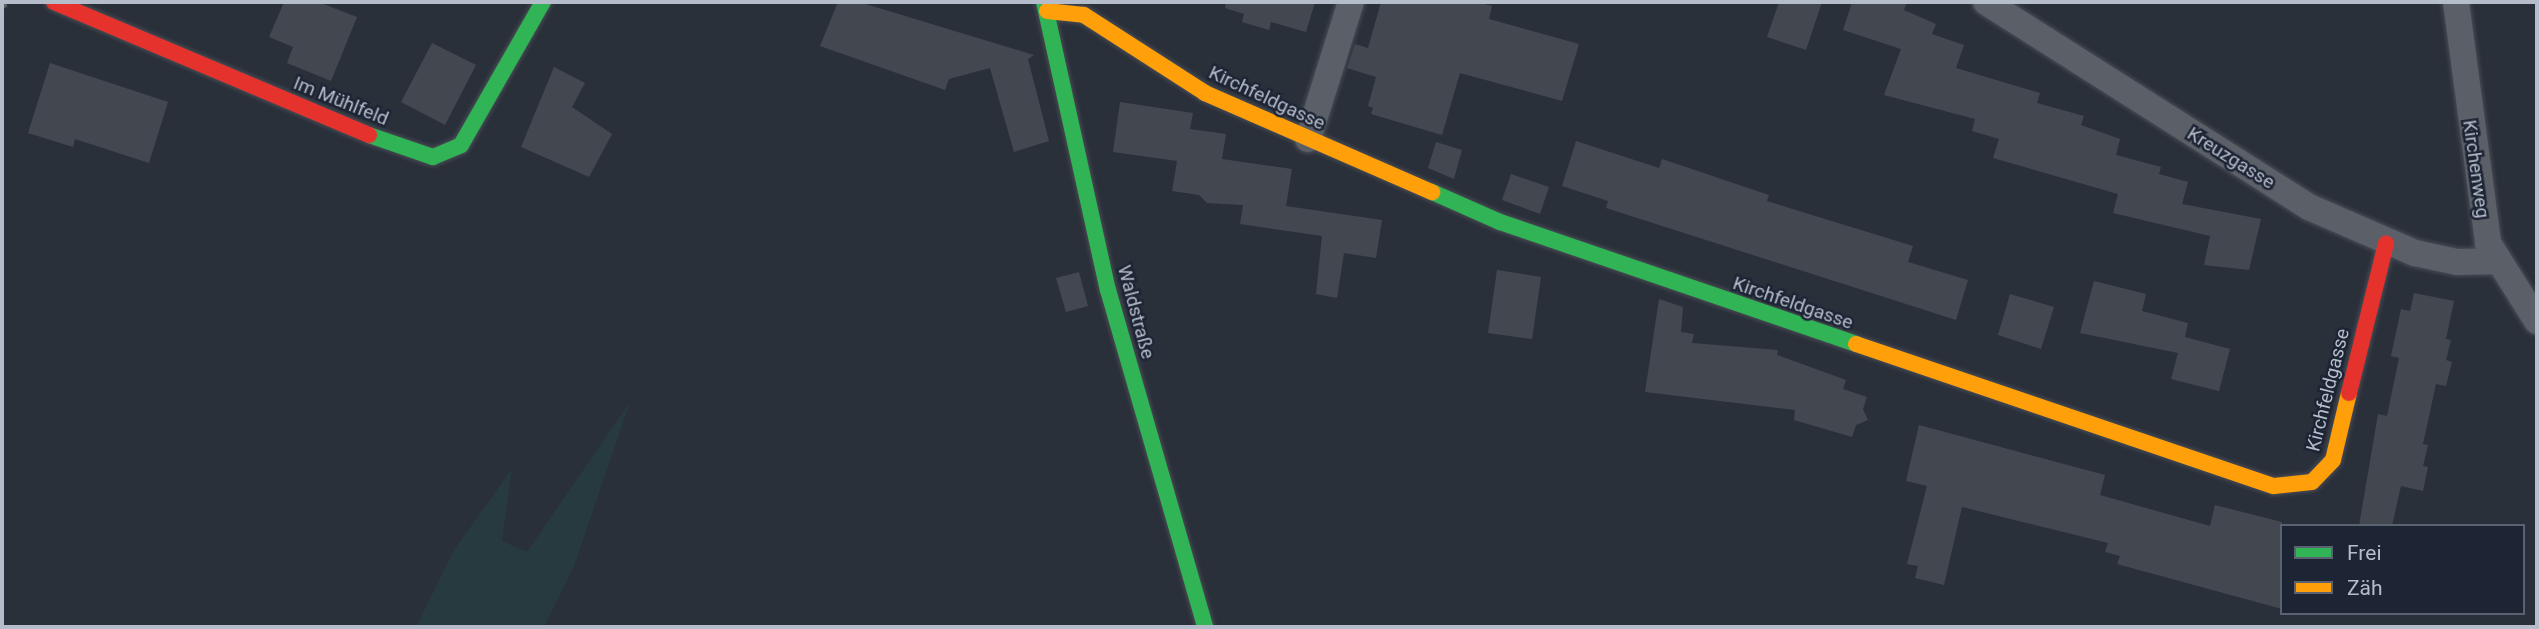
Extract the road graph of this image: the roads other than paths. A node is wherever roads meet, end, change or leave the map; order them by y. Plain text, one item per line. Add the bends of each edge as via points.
1 (54, 2) edge
2 (543, 2) edge
3 (1351, 2) edge
4 (1986, 2) edge
5 (2455, 2) edge
6 (1045, 6) edge
7 (1308, 139) junction
8 (2386, 243) junction
9 (2496, 261) junction
10 (2537, 321) edge
11 (1205, 627) edge

1 - 2 street, Im Mühlfeld via 400,148 433,157 461,145
3 - 7 street
4 - 8 street, Kreuzgasse via 2256,175
5 - 9 street, Kirchenweg via 2478,195
6 - 7 street, Kirchfeldgasse via 1084,15 1190,86
6 - 11 street, Waldstraße via 1111,302
7 - 8 street, Kirchfeldgasse via 1513,226 2274,486 2312,482 2333,460
8 - 9 street, Kreuzgasse via 2457,262
9 - 10 street, Kirchenweg

